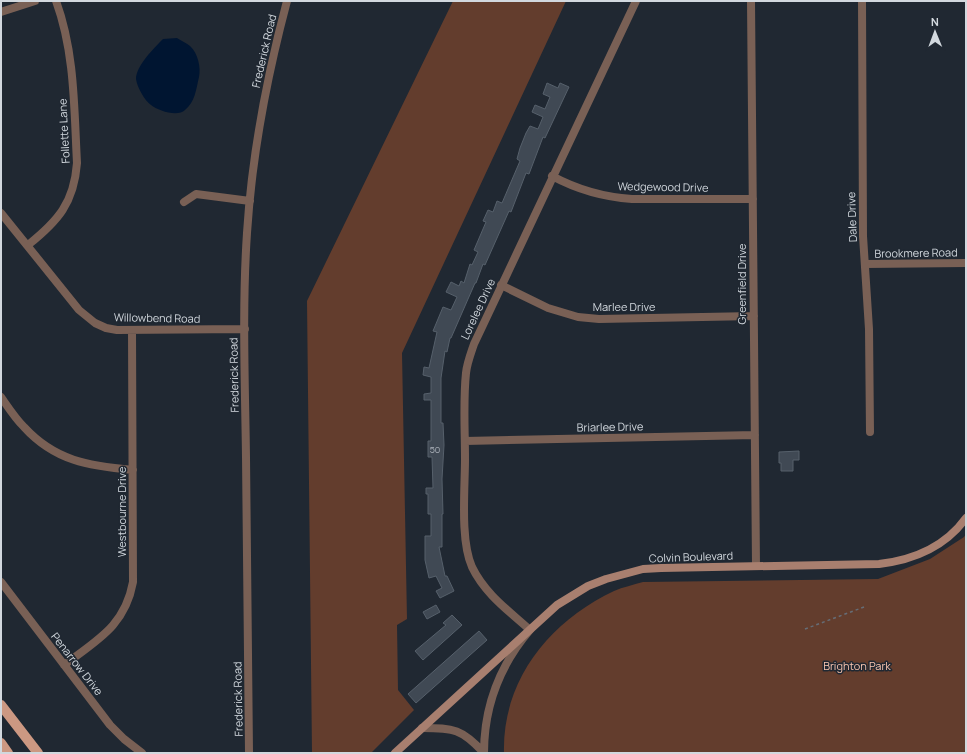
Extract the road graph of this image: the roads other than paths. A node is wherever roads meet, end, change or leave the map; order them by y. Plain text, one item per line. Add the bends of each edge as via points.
1 (35, 1) edge
2 (56, 1) edge
3 (287, 1) edge
4 (636, 1) edge
5 (751, 1) edge
6 (862, 1) edge
7 (1, 12) edge
8 (552, 176) junction
9 (752, 199) junction
10 (250, 201) junction
11 (184, 202) dead end
12 (1, 213) edge
13 (28, 245) junction
14 (966, 263) edge
15 (866, 264) junction
16 (501, 285) junction
17 (754, 316) junction
18 (245, 329) junction
19 (132, 330) junction
20 (1, 397) edge
21 (870, 432) dead end
22 (755, 435) junction
23 (464, 440) junction
24 (133, 470) junction
25 (966, 518) edge
26 (756, 566) junction
27 (1, 582) edge
28 (530, 630) junction
29 (64, 665) junction
30 (1, 705) edge
31 (422, 728) junction
32 (1, 743) edge
33 (8, 753) edge
34 (38, 753) edge
35 (142, 753) edge
36 (249, 753) edge
37 (395, 753) edge
38 (484, 753) edge

1 - 7 street
2 - 13 street, Follette Lane via 68,40 71,63 76,175 63,210 52,225
3 - 10 street, Frederick Road via 261,117
4 - 8 street, Lorelee Drive
5 - 9 street, Greenfield Drive
6 - 15 street, Dale Drive via 863,222
8 - 9 street, Wedgewood Drive via 579,189 614,198
8 - 16 street, Lorelee Drive
9 - 17 street, Greenfield Drive
10 - 11 street via 196,194
10 - 18 street, Frederick Road
12 - 13 street, Willowbend Road
13 - 19 street, Willowbend Road via 88,318 106,328
14 - 15 street, Brookmere Road
15 - 21 street, Dale Drive via 870,329
16 - 17 street, Marlee Drive via 548,308 578,317 599,319
16 - 23 street, Lorelee Drive via 467,365
17 - 22 street, Greenfield Drive
18 - 19 street, Willowbend Road
18 - 36 street, Frederick Road
19 - 24 street, Westbourne Drive
20 - 24 street via 27,430 56,453 83,464
22 - 23 street, Briarlee Drive
22 - 26 street, Greenfield Drive
23 - 28 street, Lorelee Drive via 464,528 469,560 484,587
24 - 29 street, Westbourne Drive via 133,582 129,599 114,626
25 - 26 street, Colvin Boulevard via 951,535 937,545 911,558 895,562
26 - 28 street, Colvin Boulevard via 661,568 624,573 594,583 572,595 547,613
27 - 29 street, Penarrow Drive
28 - 31 street, Colvin Boulevard
28 - 38 street via 511,655 495,688 485,725
29 - 35 street, Penarrow Drive via 110,725
30 - 34 main road
31 - 37 street, Colvin Boulevard
31 - 38 street via 457,731 470,738
32 - 33 main road

